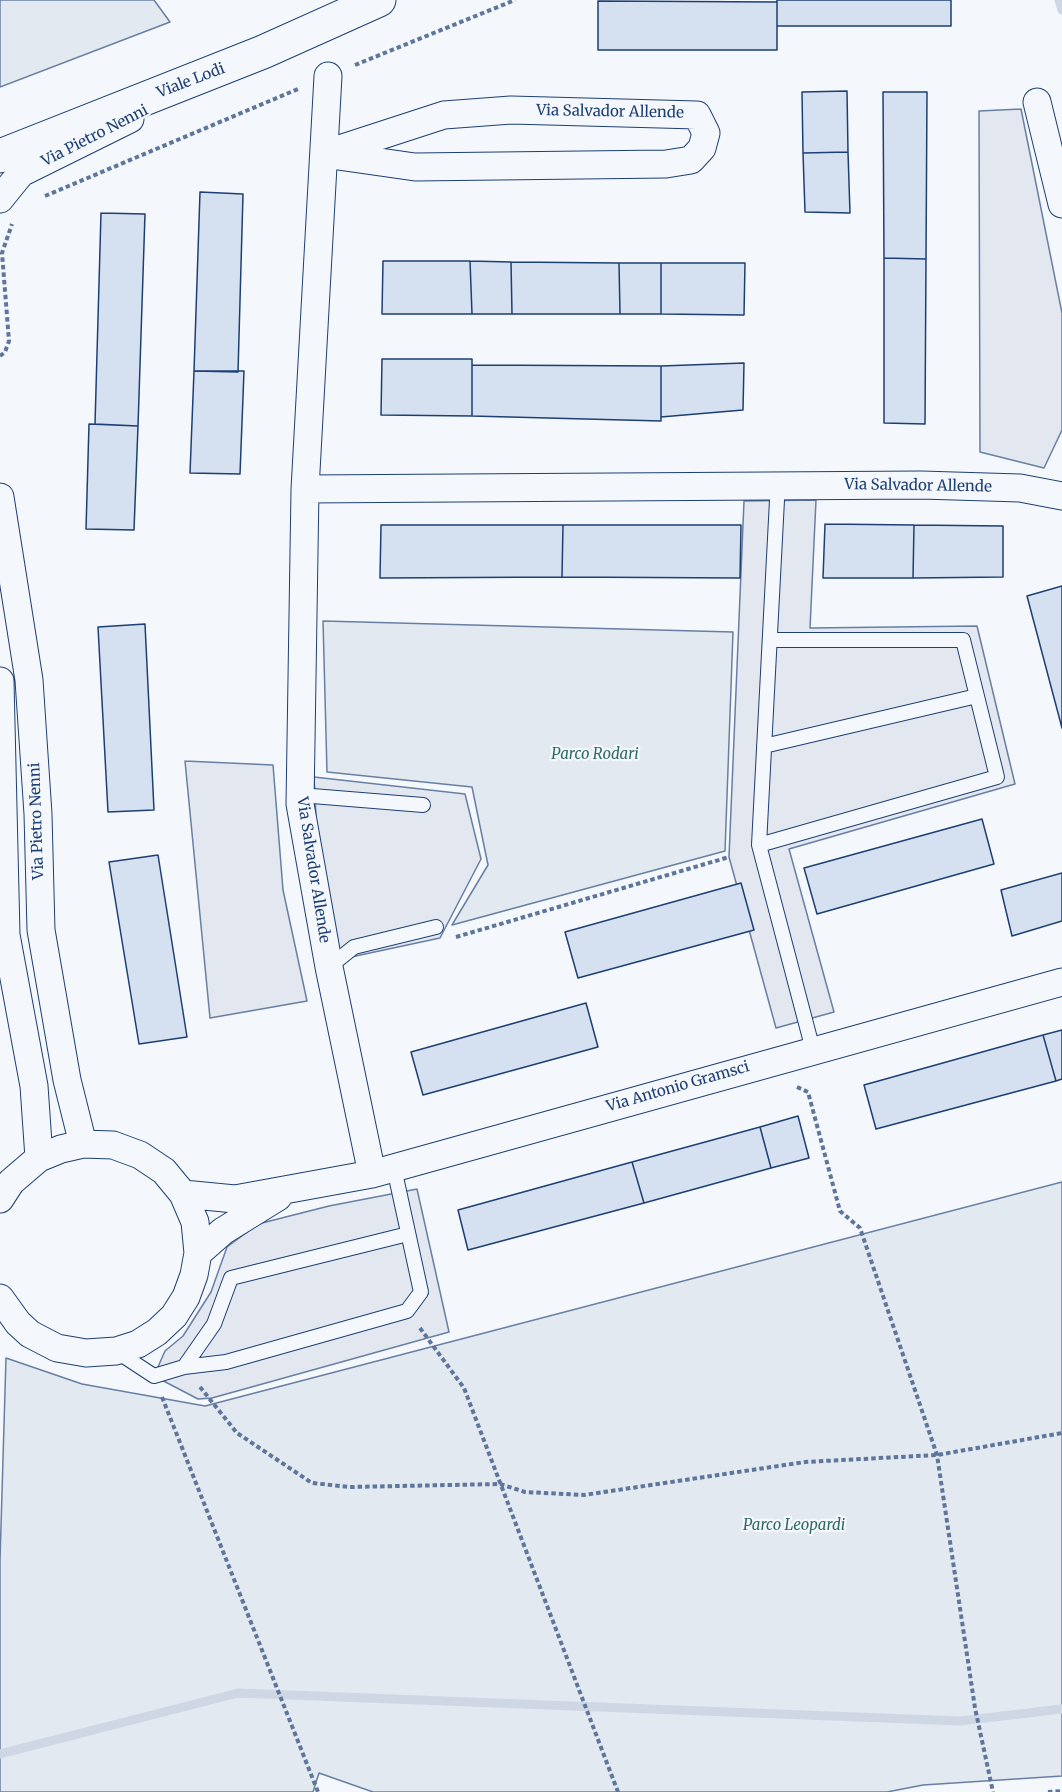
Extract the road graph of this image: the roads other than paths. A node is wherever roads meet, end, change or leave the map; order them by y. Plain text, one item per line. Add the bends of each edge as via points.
1 (379, 0) edge
2 (263, 52) junction
3 (328, 76) road end
4 (1037, 102) dead end
5 (324, 154) junction
6 (0, 156) edge
7 (1062, 204) edge
8 (7, 210) edge
9 (304, 489) junction
10 (1060, 491) edge
11 (0, 497) edge
12 (777, 500) dead end
13 (770, 640) junction
14 (0, 681) edge
15 (977, 696) junction
16 (764, 746) junction
17 (300, 795) junction
18 (423, 805) dead end
19 (759, 845) junction
20 (436, 927) road end
21 (329, 968) junction
22 (1062, 982) edge
23 (813, 1050) junction
24 (83, 1144) junction
25 (39, 1158) junction
26 (383, 1171) junction
27 (294, 1187) junction
28 (183, 1194) junction
29 (0, 1199) edge
30 (408, 1234) junction
31 (198, 1253) junction
32 (0, 1298) edge
33 (9, 1321) edge
34 (116, 1351) junction
35 (184, 1367) junction

1 - 2 street, Viale Lodi
2 - 6 street, Viale Lodi
2 - 8 street, Via Pietro Nenni via 21,173
3 - 5 street, Via Salvador Allende
4 - 7 street
5 - 5 street, Via Salvador Allende via 416,167 666,164 692,160 702,148 706,133 697,115 511,110 444,115
5 - 9 street, Via Salvador Allende
9 - 10 street, Via Salvador Allende via 921,485
9 - 17 street, Via Salvador Allende
11 - 24 street, Via Pietro Nenni via 29,680 41,930 67,1080
12 - 13 lane
13 - 15 lane via 963,640
13 - 16 lane
14 - 25 street via 6,935 34,1086
15 - 16 lane
15 - 19 lane via 997,777
16 - 19 lane
17 - 18 lane
17 - 21 street, Via Salvador Allende
19 - 23 lane
20 - 21 lane via 354,947
21 - 26 street, Via Salvador Allende
22 - 23 street, Via Antonio Gramsci
23 - 26 street, Via Antonio Gramsci
24 - 25 street
24 - 28 street via 113,1145 140,1155 164,1171
25 - 29 street via 11,1182
26 - 27 street, Via Antonio Gramsci
26 - 30 lane
27 - 28 street, Via Antonio Gramsci via 235,1199
27 - 31 street, Via Antonio Gramsci via 223,1231
28 - 31 street via 195,1222
30 - 35 lane via 231,1278 214,1324
30 - 35 lane via 421,1292 407,1311 226,1362
31 - 34 street via 186,1297 174,1316 138,1344
32 - 33 street
33 - 34 street via 57,1348 86,1353
34 - 35 lane via 154,1376

